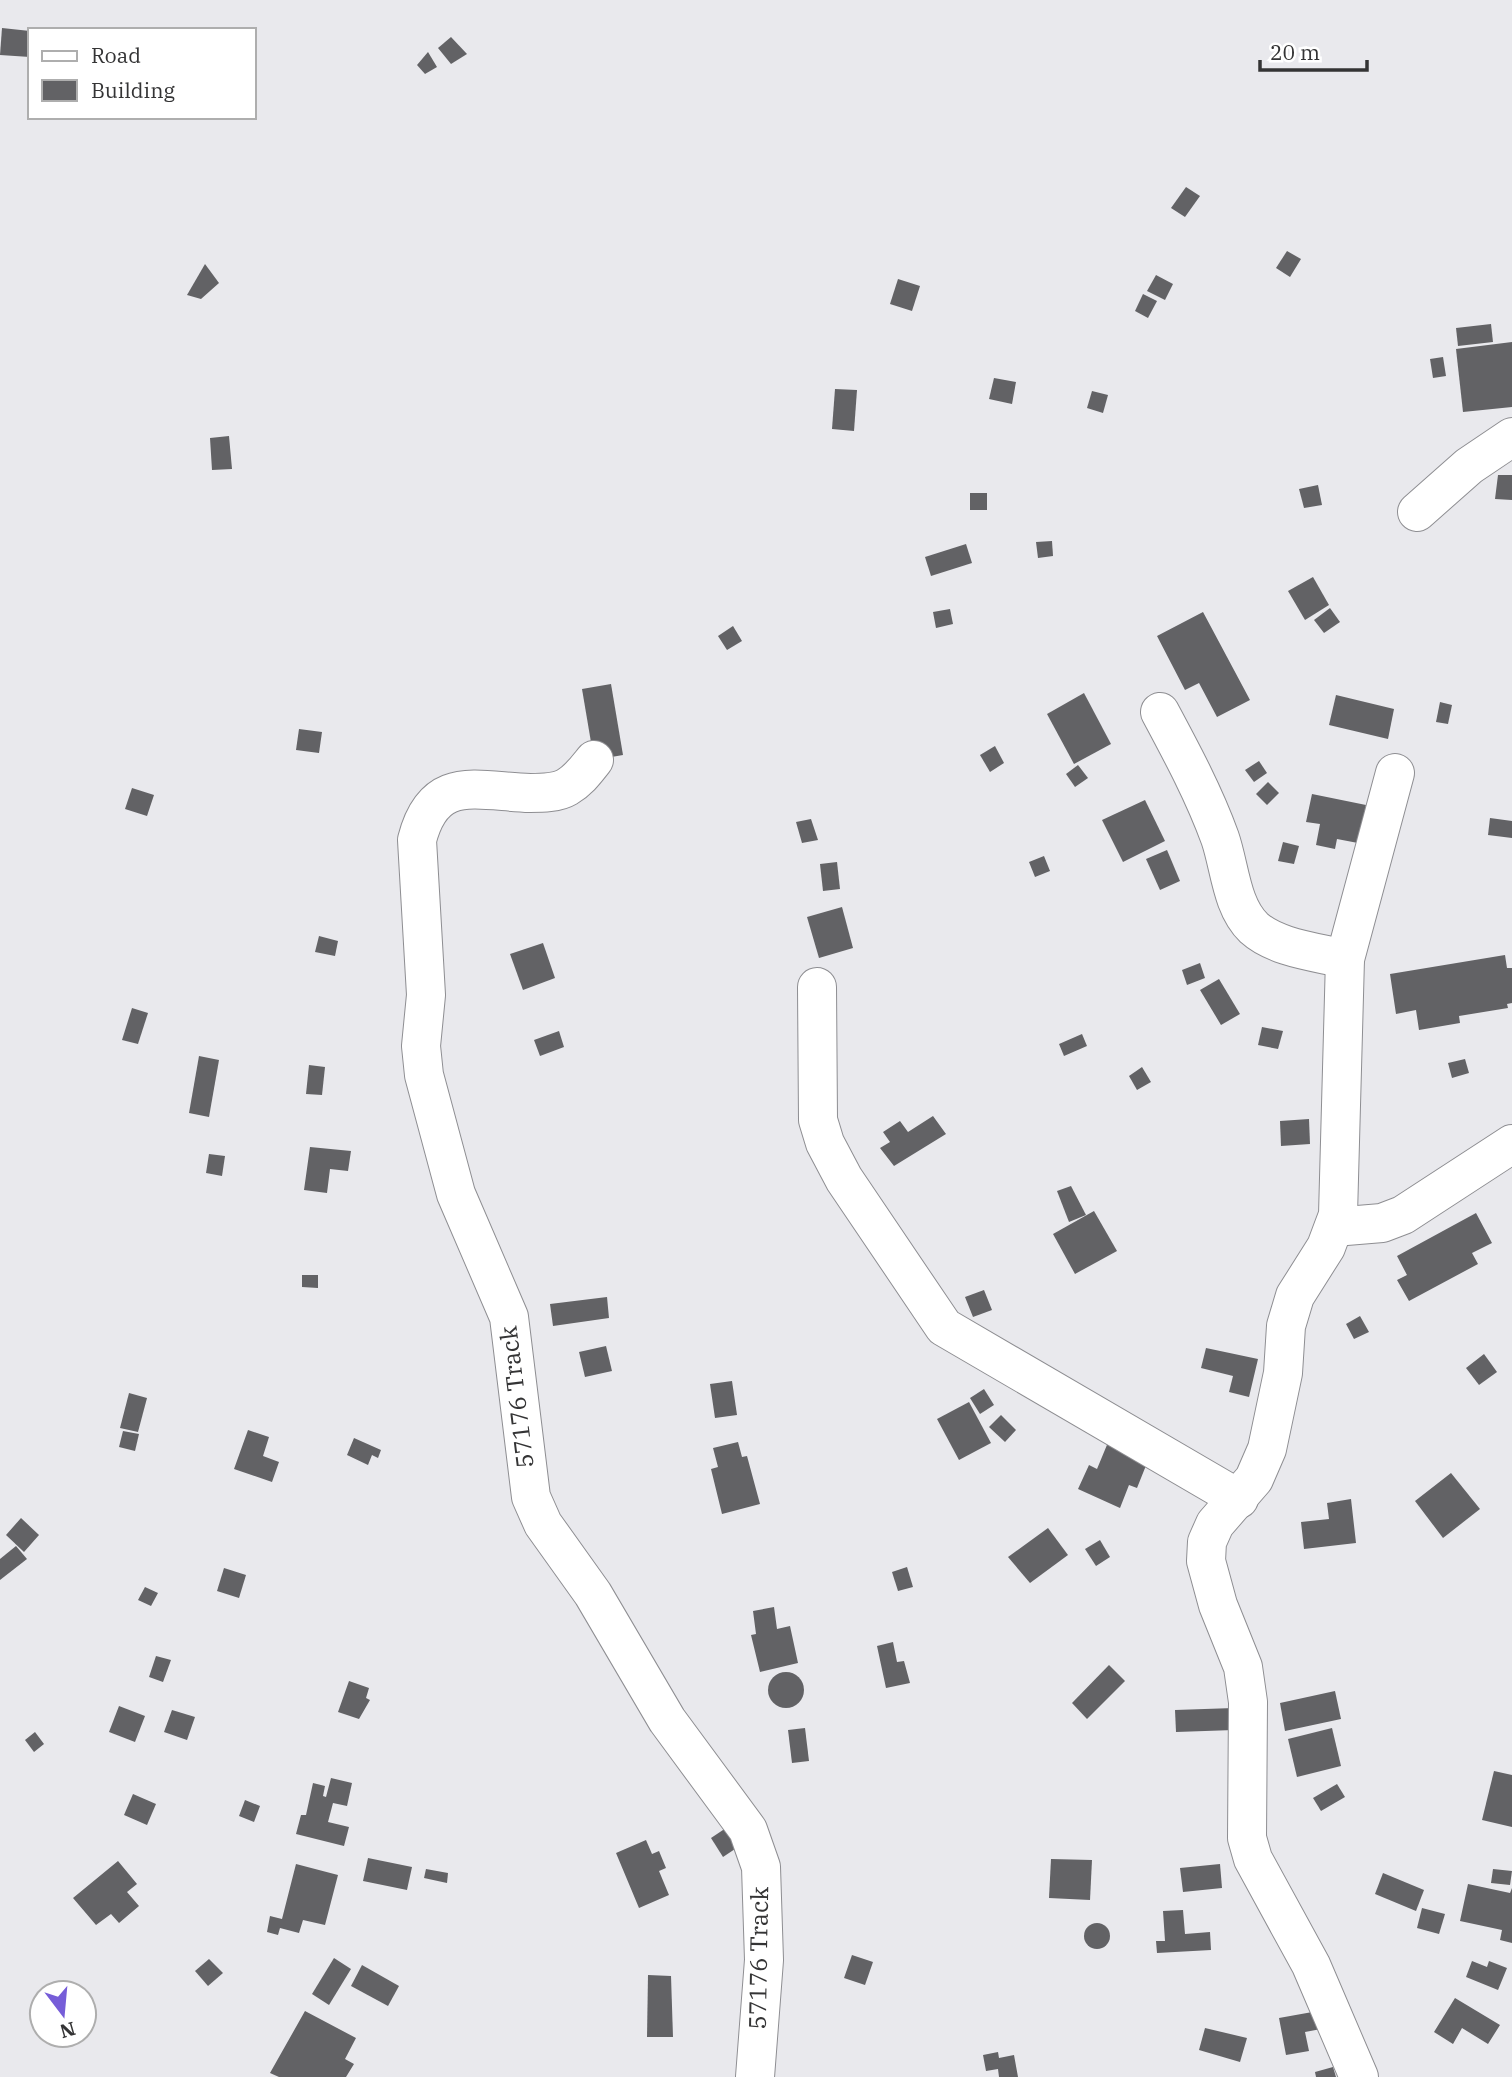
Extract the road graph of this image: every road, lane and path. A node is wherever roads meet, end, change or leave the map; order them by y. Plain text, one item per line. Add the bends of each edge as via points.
1 (1512, 437) edge
2 (1417, 512) dead end
3 (1160, 712) dead end
4 (594, 760) dead end
5 (1395, 773) dead end
6 (1345, 959) junction
7 (817, 987) dead end
8 (1512, 1144) edge
9 (1334, 1227) junction
10 (1239, 1499) junction
11 (755, 2077) edge
12 (1359, 2077) edge

1 - 2 street via 1477,460
3 - 6 street via 1196,780 1220,838 1239,908 1253,927 1279,941
4 - 11 street, 57176 Track via 565,789 545,793 461,791 433,802 423,817 417,840 426,995 421,1046 424,1075 456,1194 509,1317 531,1497 543,1524 593,1594 667,1720 748,1830 761,1867 764,1960
5 - 6 street
6 - 9 street via 1340,1189
7 - 10 street via 818,1120 825,1143 844,1179 944,1327
8 - 9 street via 1403,1215 1382,1223
9 - 10 street via 1295,1296 1267,1449
10 - 12 street via 1215,1524 1207,1542 1206,1561 1245,1678 1250,1774 1247,1838 1253,1859 1311,1965

